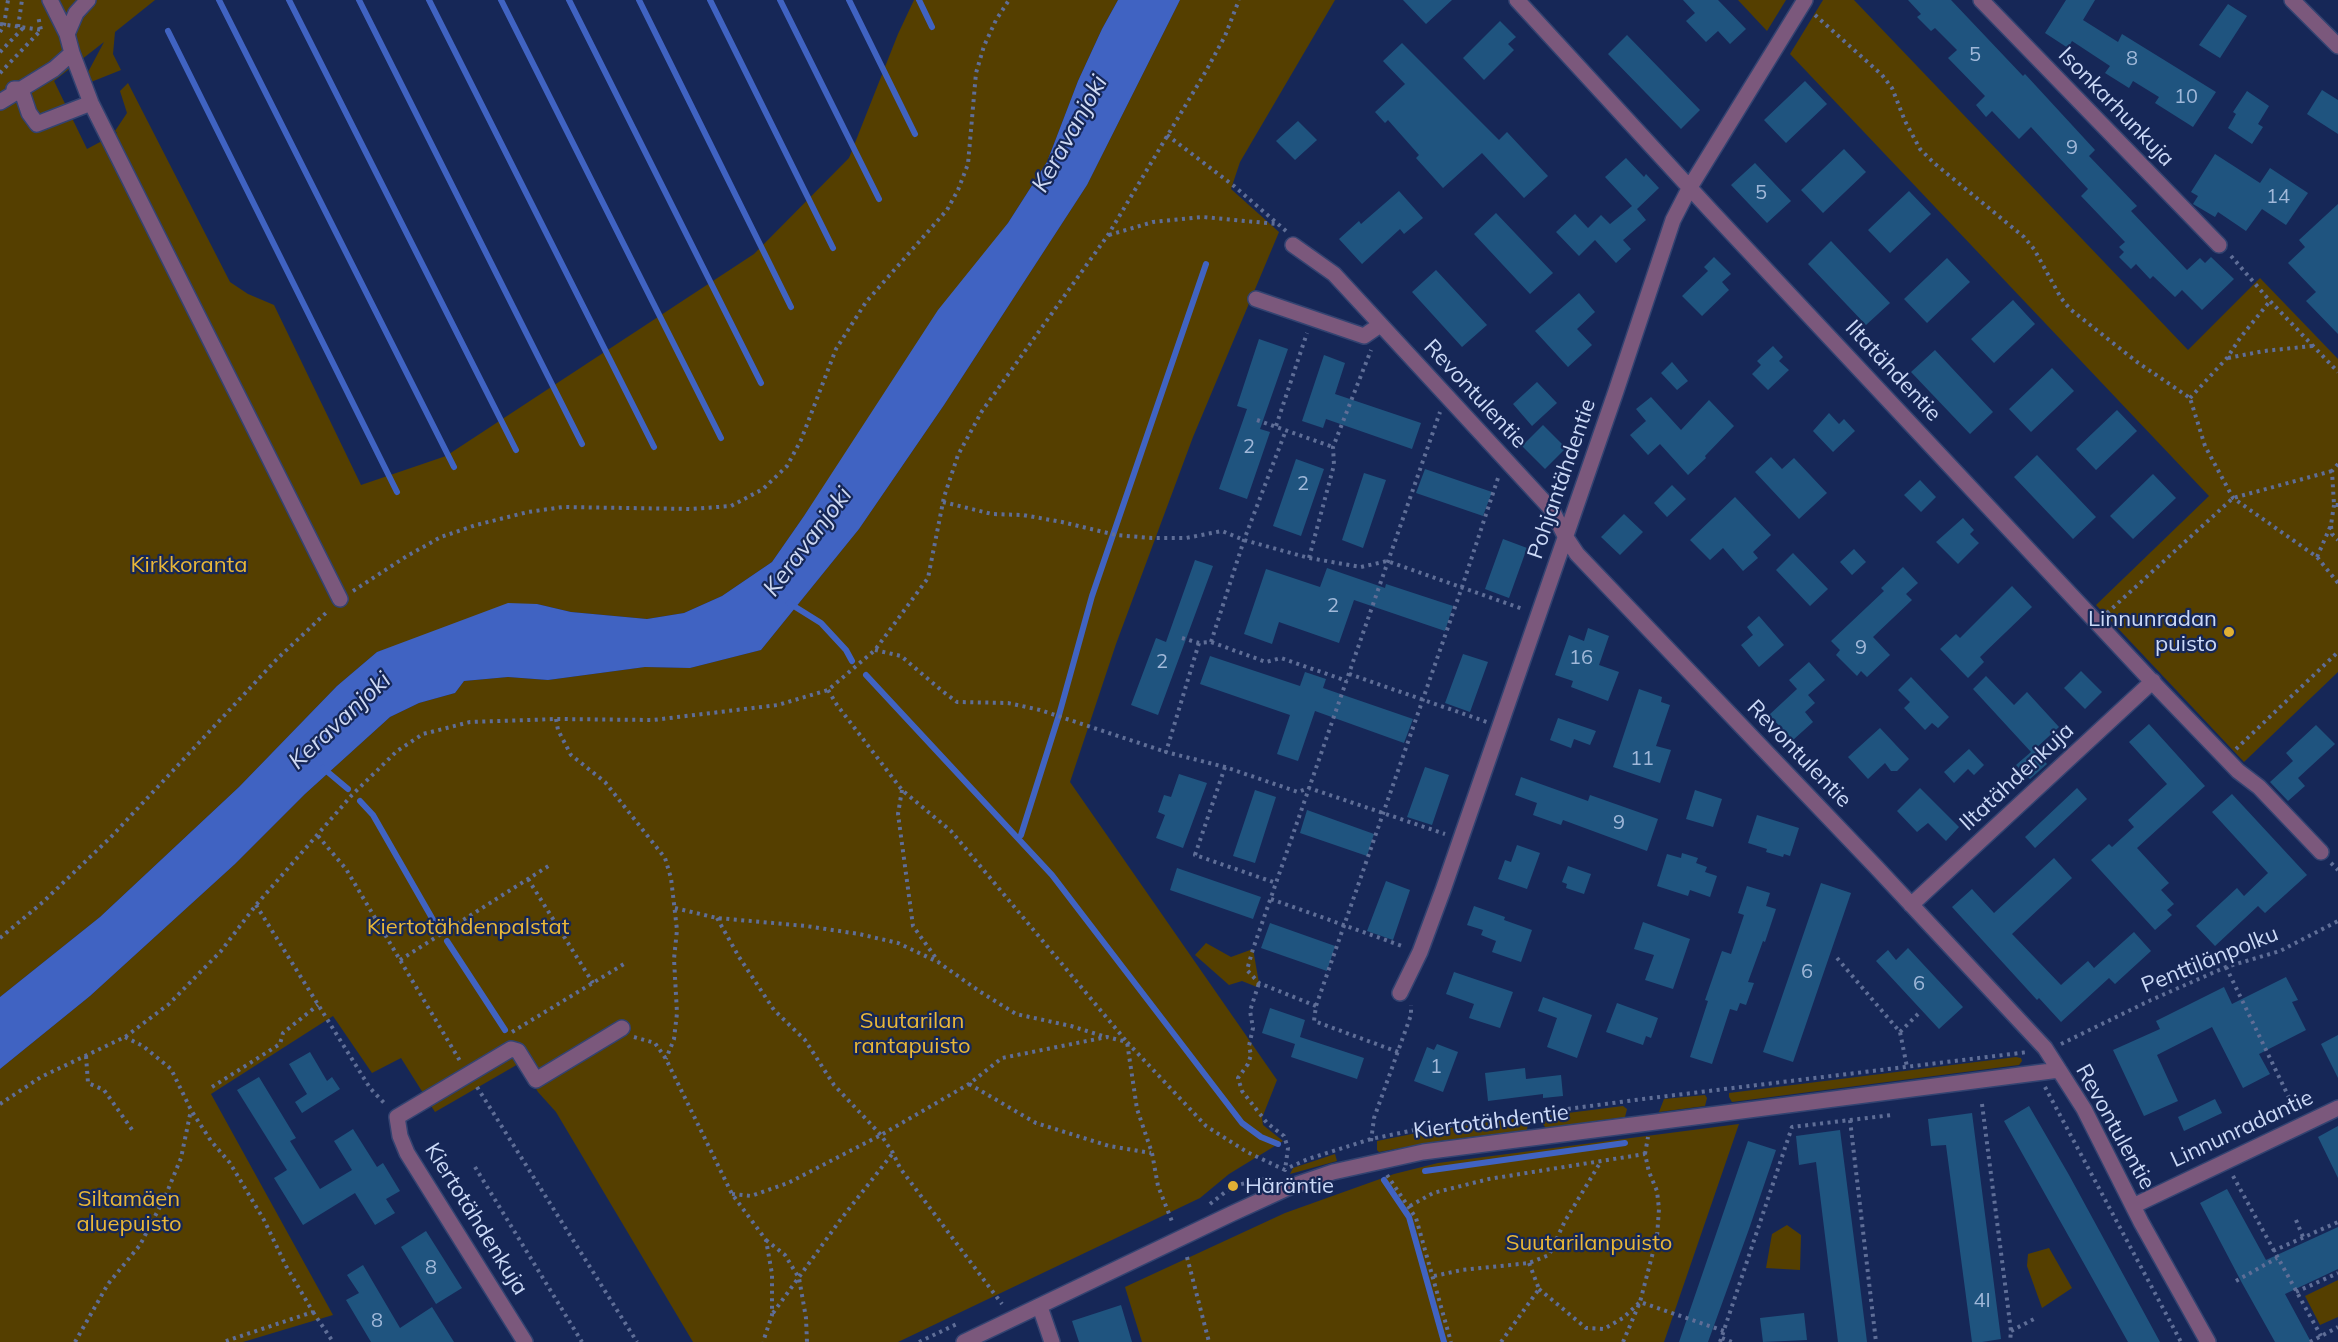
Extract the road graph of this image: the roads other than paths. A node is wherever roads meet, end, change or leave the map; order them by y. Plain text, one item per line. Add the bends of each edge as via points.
1 (50, 0) edge
2 (88, 0) edge
3 (1517, 0) edge
4 (1981, 0) edge
5 (2292, 0) edge
6 (1804, 3) edge
7 (78, 7) edge
8 (67, 34) junction
9 (2338, 46) edge
10 (72, 53) junction
11 (21, 89) junction
12 (0, 91) edge
13 (0, 102) edge
14 (91, 103) junction
15 (1690, 187) junction
16 (1293, 245) road end
17 (2219, 245) road end
18 (1256, 298) dead end
19 (1380, 325) junction
20 (1565, 536) junction
21 (340, 600) road end
22 (2153, 681) junction
23 (2320, 852) dead end
24 (1911, 905) junction
25 (1400, 993) dead end
26 (622, 1028) road end
27 (2059, 1070) junction
28 (2338, 1108) edge
29 (2133, 1206) junction
30 (1040, 1307) junction
31 (525, 1342) edge
32 (964, 1342) edge
33 (1052, 1342) edge
34 (2208, 1342) edge

1 - 8 street
2 - 7 street
3 - 15 street, Iltatähdentie
4 - 17 street, Isonkarhunkuja
5 - 9 street
6 - 15 street, Pohjantähdentie
7 - 8 street
8 - 10 street
10 - 11 street
10 - 14 street
11 - 12 street
11 - 13 street
11 - 14 street via 37,124
14 - 21 street
15 - 20 street, Pohjantähdentie via 1673,220
15 - 22 street, Iltatähdentie
16 - 19 street, Revontulentie via 1335,274
18 - 19 street via 1364,336
19 - 20 street, Revontulentie via 1552,510
20 - 24 street, Revontulentie via 1577,554
20 - 25 street, Pohjantähdentie via 1420,952
22 - 23 street, Iltatähdentie
22 - 24 street, Iltatähdenkuja
24 - 27 street, Revontulentie via 2020,1020
26 - 31 street, Kiertotähdenkuja via 536,1080 518,1051 511,1049 397,1117 407,1153
27 - 29 street, Revontulentie via 2084,1109
27 - 30 street, Kiertotähdentie via 1423,1152 1374,1162 1292,1186
28 - 29 street, Linnunradantie
29 - 34 street, Revontulentie
30 - 32 street, Kiertotähdentie
30 - 33 street

